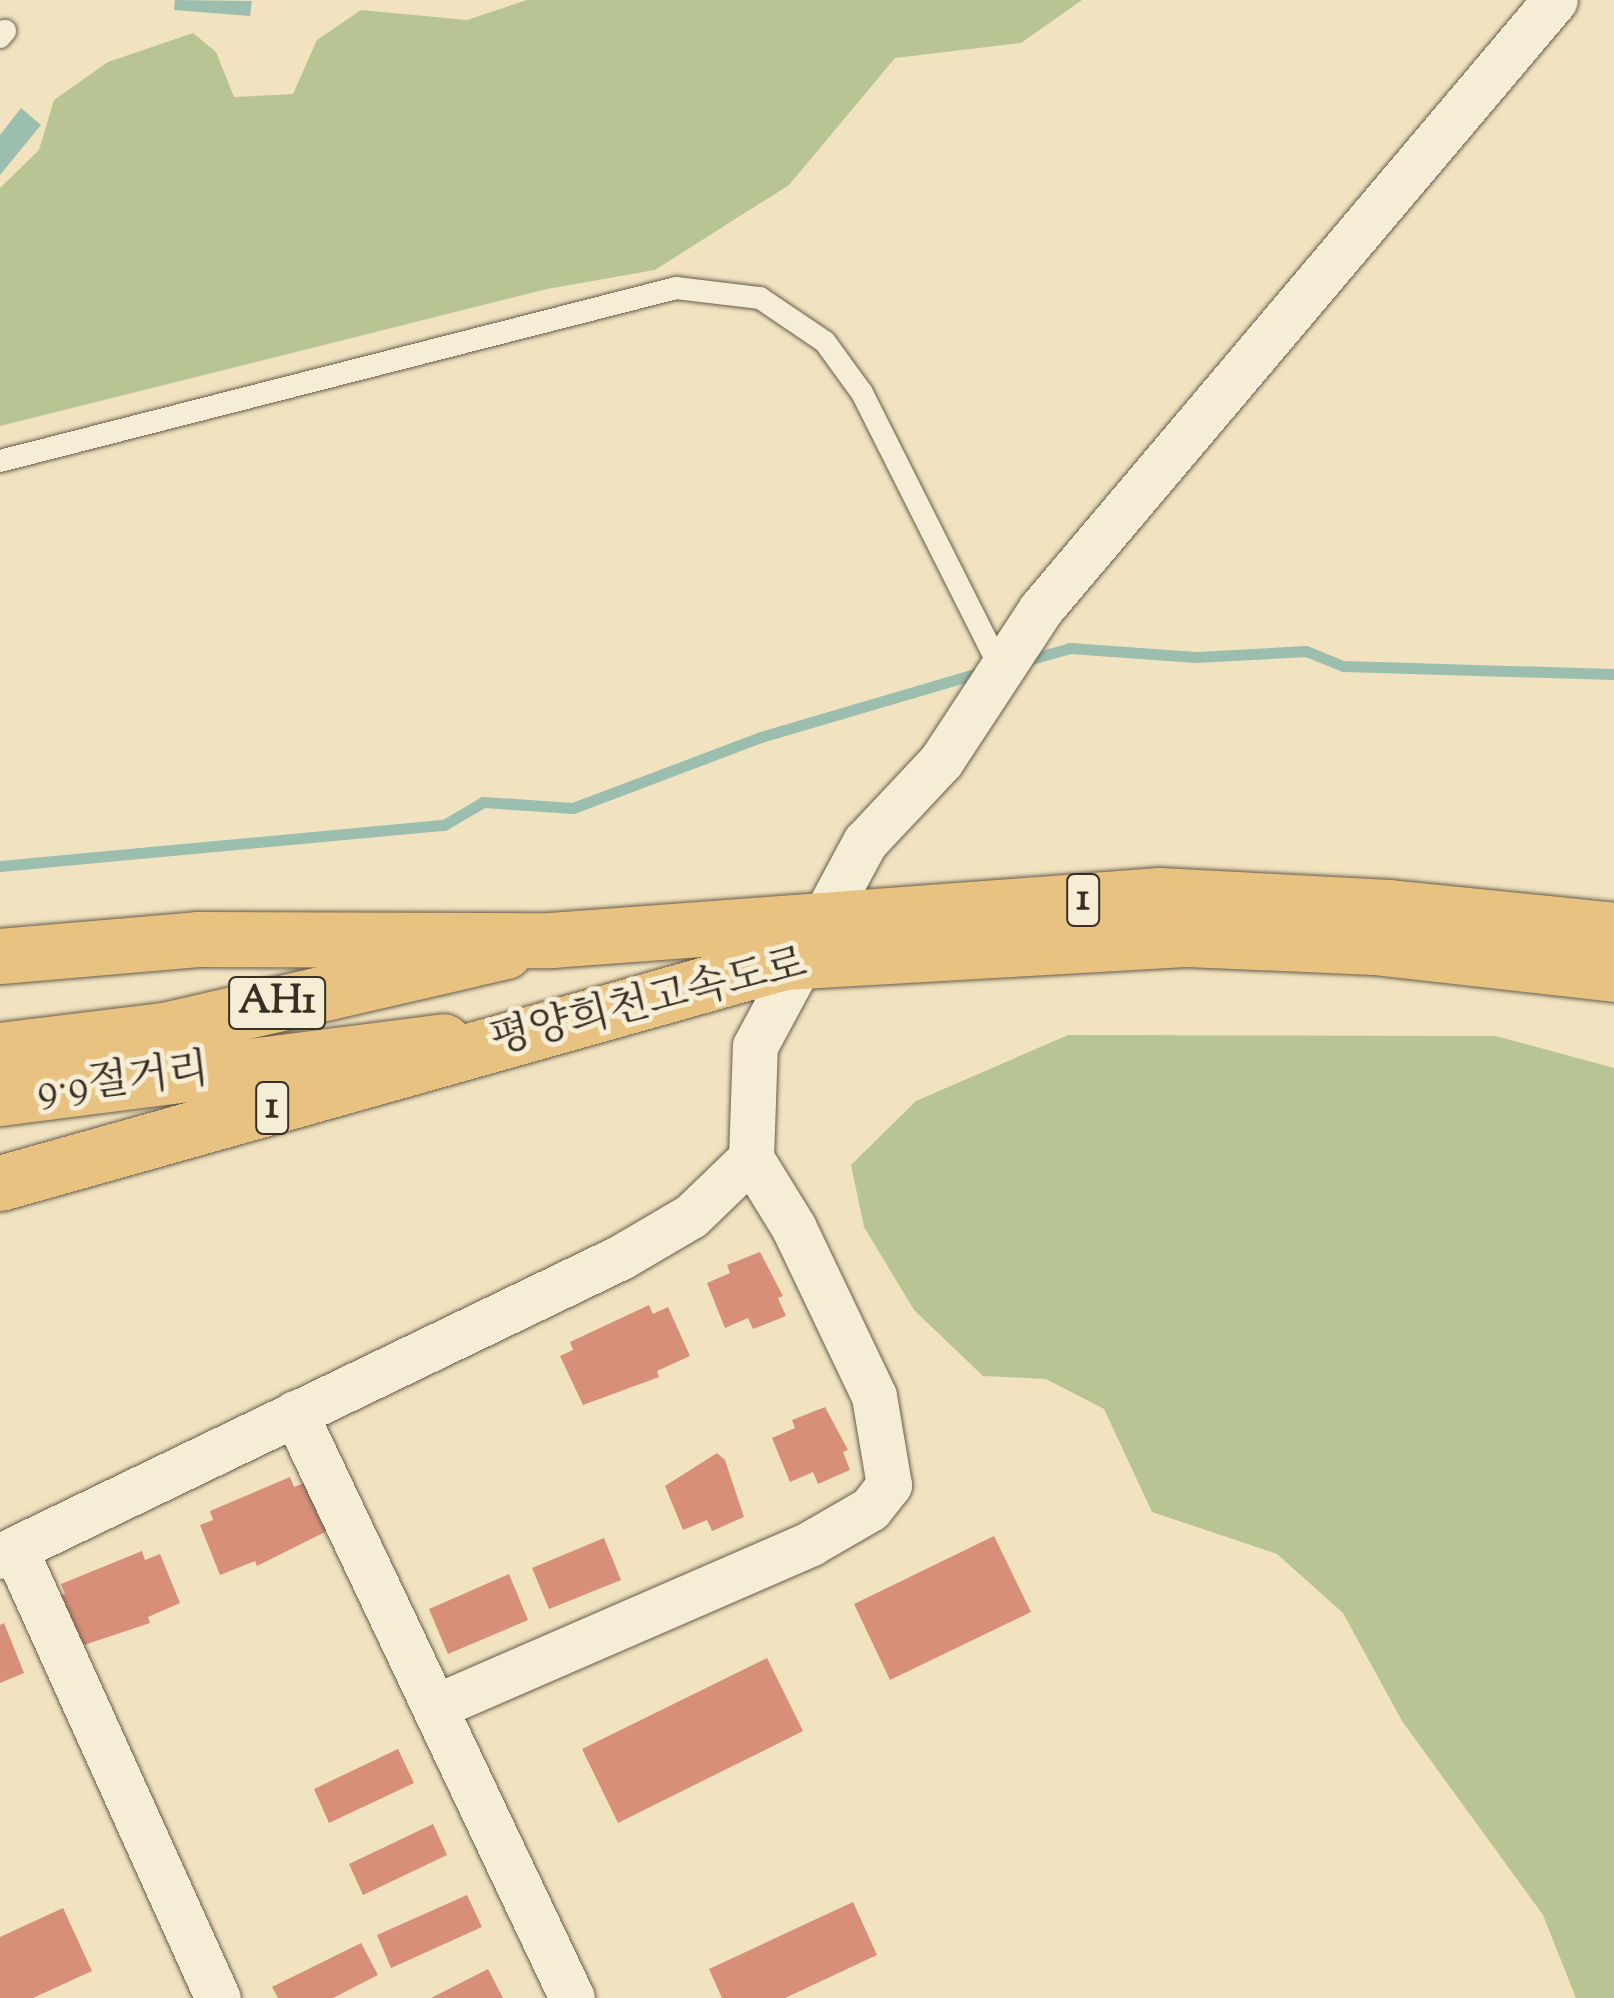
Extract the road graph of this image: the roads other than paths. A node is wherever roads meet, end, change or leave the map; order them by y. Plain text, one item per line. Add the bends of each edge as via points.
1 (1555, 0) edge
2 (0, 461) edge
3 (1001, 669) junction
4 (1614, 930) edge
5 (813, 939) junction
6 (551, 940) junction
7 (0, 956) edge
8 (1614, 974) edge
9 (543, 1029) junction
10 (0, 1050) edge
11 (0, 1098) edge
12 (750, 1158) junction
13 (0, 1183) edge
14 (295, 1413) junction
15 (7, 1553) edge
16 (436, 1706) junction
17 (218, 1998) edge
18 (572, 1998) edge

1 - 3 street via 1064,580
2 - 3 lane via 676,288 760,298 825,342 862,393
3 - 5 street via 941,761 865,842
4 - 5 highway, 평양희천고속도로 / 1 via 1389,907 1159,895
5 - 6 highway, 평양희천고속도로 / 1
5 - 8 highway, 평양희천고속도로 / 1 via 1188,939 1374,947
5 - 9 highway, 평양희천고속도로 / 1
5 - 12 street via 755,1046
6 - 7 highway, 평양희천고속도로 / 1 via 197,939
6 - 10 highway, 9·9절거리 / AH1 via 164,1030
9 - 11 highway, 9·9절거리 / AH1
9 - 13 highway, 평양희천고속도로 / 1
12 - 14 street via 691,1216 622,1257
12 - 16 street via 794,1228 874,1396 889,1485 870,1509 812,1543
14 - 15 street
14 - 16 street
15 - 17 street
16 - 18 street

